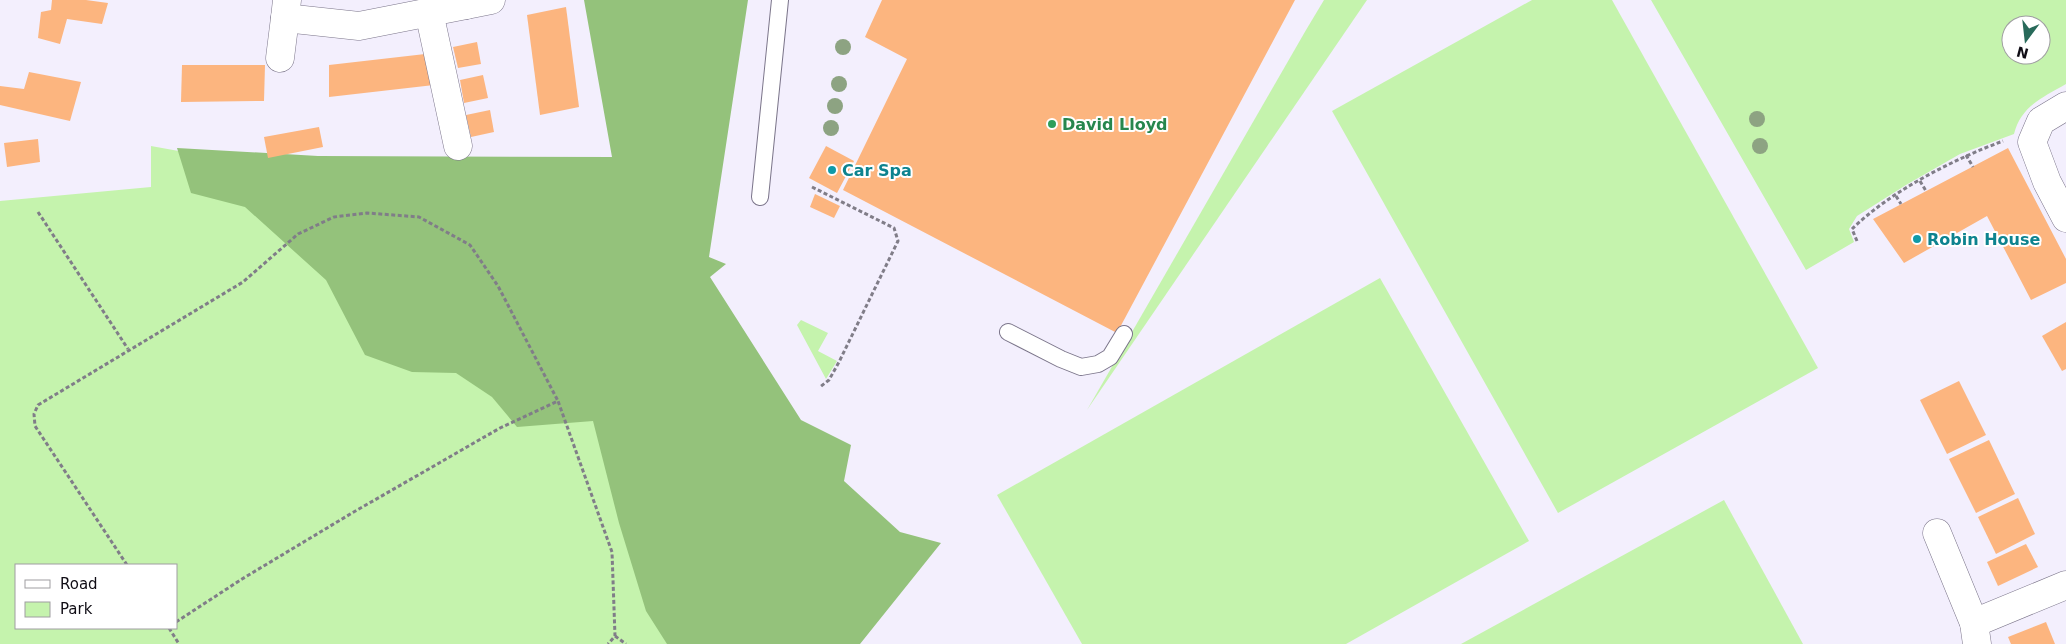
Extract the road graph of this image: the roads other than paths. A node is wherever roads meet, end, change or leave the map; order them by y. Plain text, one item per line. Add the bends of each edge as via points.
1 (780, 0) edge
2 (474, 2) edge
3 (286, 9) edge
4 (428, 12) junction
5 (280, 58) dead end
6 (2066, 106) edge
7 (458, 146) dead end
8 (760, 196) dead end
9 (2066, 218) edge
10 (1008, 332) dead end
11 (1124, 334) dead end
12 (1937, 533) dead end
13 (2066, 585) edge
14 (1975, 634) edge

1 - 8 lane
2 - 4 street
3 - 4 street via 359,26
3 - 5 street
4 - 7 street
6 - 9 street via 2041,121 2032,142 2047,182
10 - 11 lane via 1081,367 1098,364 1110,357
12 - 14 street
13 - 14 street

